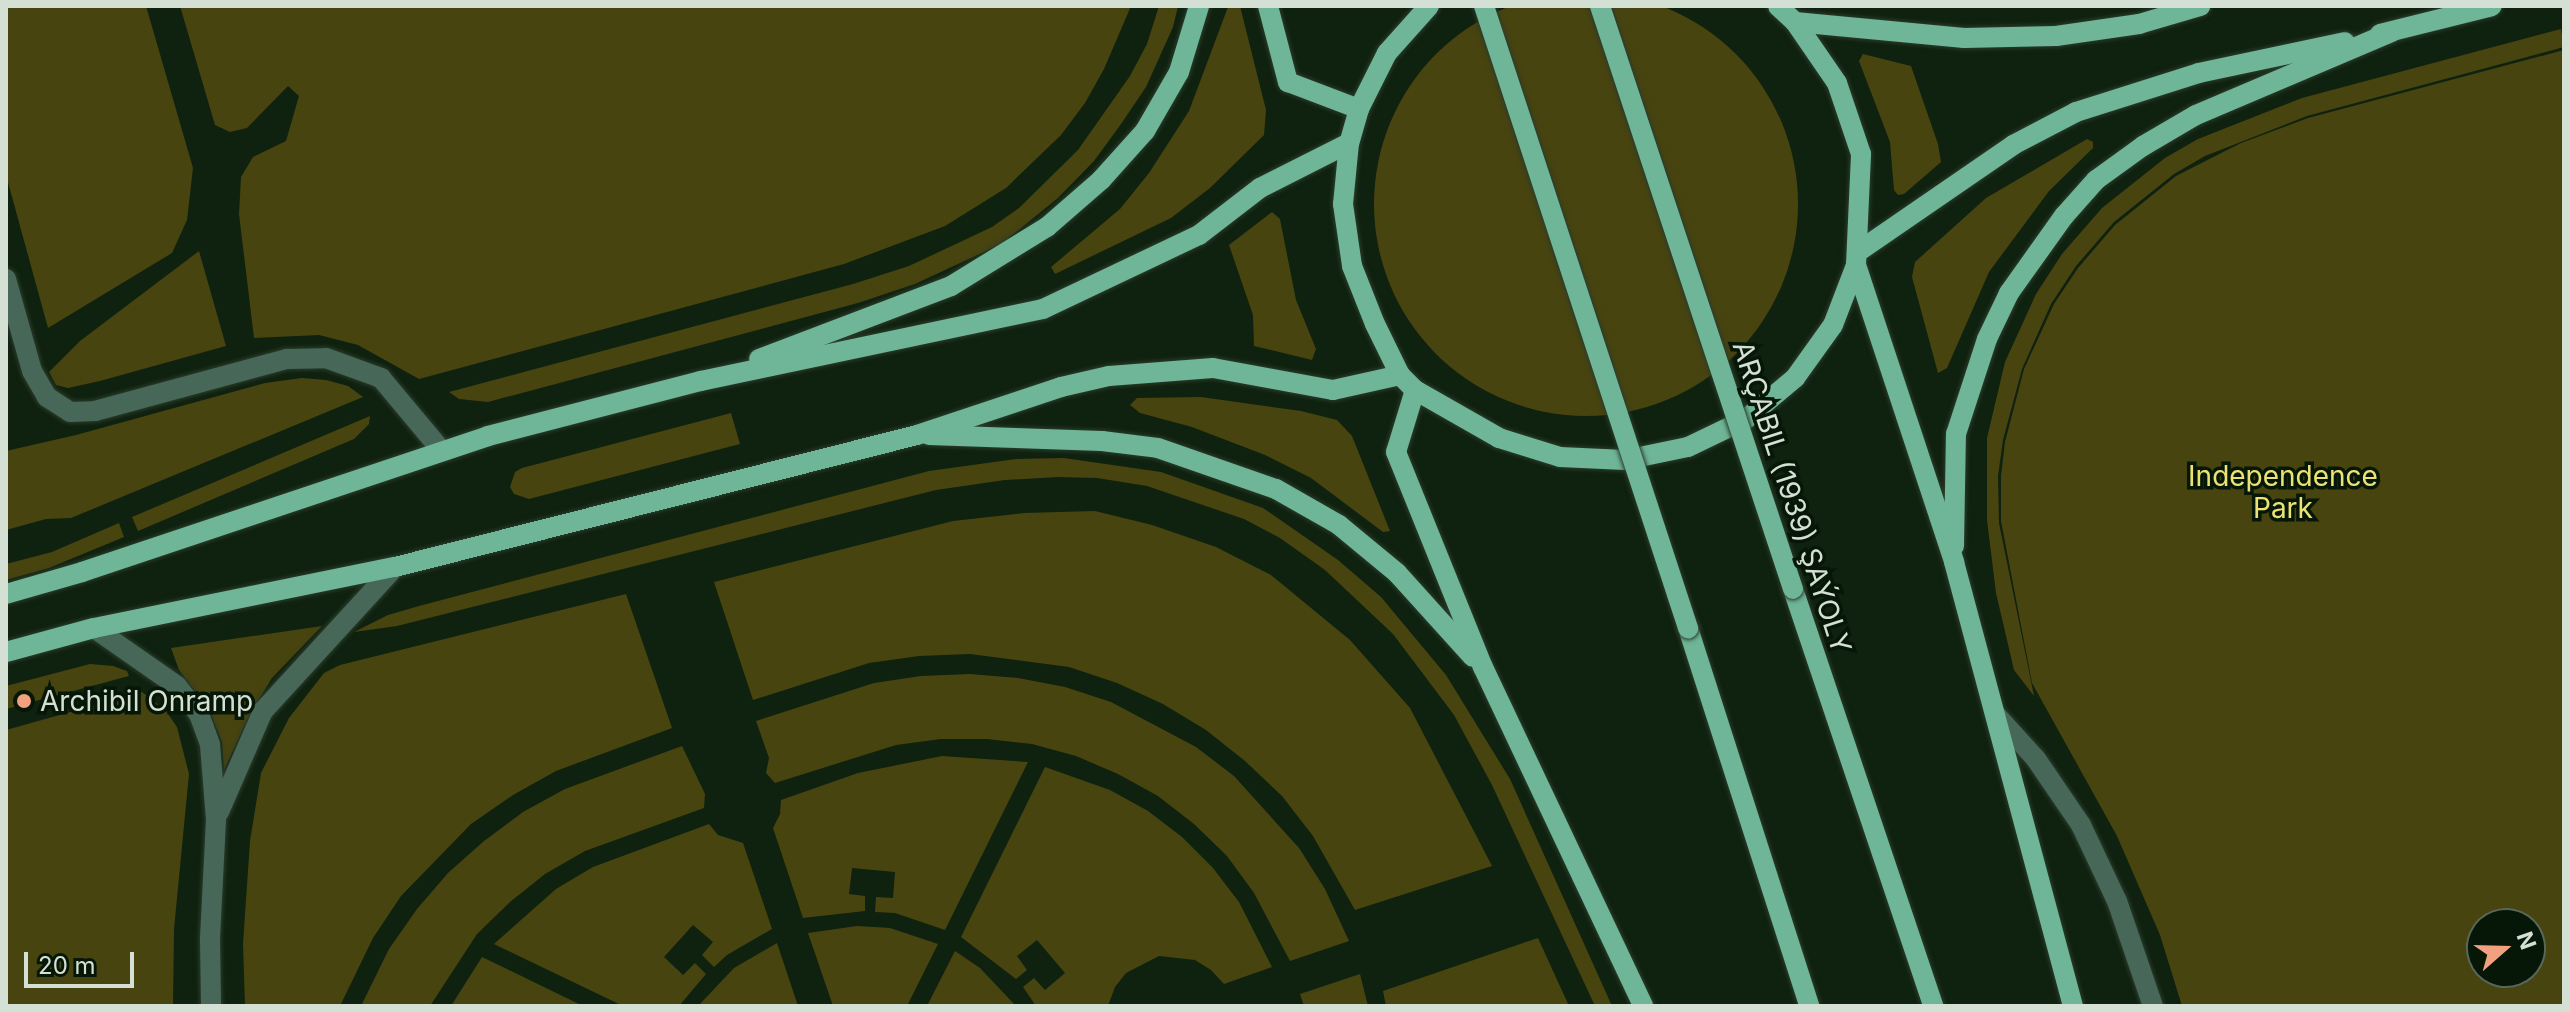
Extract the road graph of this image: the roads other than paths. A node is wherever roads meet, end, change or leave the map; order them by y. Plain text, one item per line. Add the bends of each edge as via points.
1 (1199, 6) edge
2 (1268, 6) edge
3 (1429, 6) edge
4 (1484, 6) edge
5 (1600, 6) edge
6 (1778, 6) edge
7 (2200, 6) edge
8 (2492, 6) edge
9 (1795, 22) junction
10 (2392, 32) junction
11 (1359, 109) junction
12 (1349, 143) junction
13 (1858, 258) junction
14 (6, 279) edge
15 (1400, 375) junction
16 (701, 381) junction
17 (1415, 390) junction
18 (917, 435) junction
19 (442, 451) junction
20 (1954, 562) junction
21 (395, 567) junction
22 (6, 594) edge
23 (94, 628) junction
24 (6, 652) edge
25 (1483, 667) junction
26 (1996, 715) junction
27 (216, 820) junction
28 (211, 1006) edge
29 (1643, 1006) edge
30 (1809, 1006) edge
31 (1933, 1006) edge
32 (2073, 1006) edge
33 (2153, 1006) edge

1 - 16 main road via 1179,72 1145,131 1101,180 1047,227 951,286
2 - 11 main road via 1288,82
3 - 11 main road via 1387,53
4 - 30 main road, bridge
5 - 31 main road, ARÇABIL (1939) ŞAÝOLY, bridge
6 - 9 main road
7 - 9 main road via 2139,24 2056,36 1964,38
8 - 10 main road
9 - 13 main road via 1837,83 1861,154
10 - 13 main road via 2199,73 2076,112 2013,145
10 - 20 main road via 2196,115 2096,180 2064,216 2009,293 1987,339 1956,434
11 - 12 main road
12 - 15 main road via 1343,204 1352,266
12 - 16 main road via 1260,188 1199,235 1043,309
13 - 17 main road via 1833,325 1795,378 1746,419 1688,447 1625,460 1560,457 1499,438
13 - 20 main road
14 - 19 street via 32,371 47,397 70,412 95,411 287,359 326,358 381,378
15 - 17 main road
15 - 18 main road via 1333,390 1213,368 1109,376
16 - 19 main road
17 - 25 main road via 1396,452
18 - 21 main road
18 - 25 main road via 1158,448 1276,489 1339,525 1397,573
19 - 22 main road
20 - 26 main road
21 - 23 main road
21 - 27 street via 263,711
23 - 24 main road
23 - 27 street via 177,686 199,714 212,756
25 - 29 main road
26 - 32 main road
26 - 33 street via 2036,759 2081,825 2117,901
27 - 28 street

